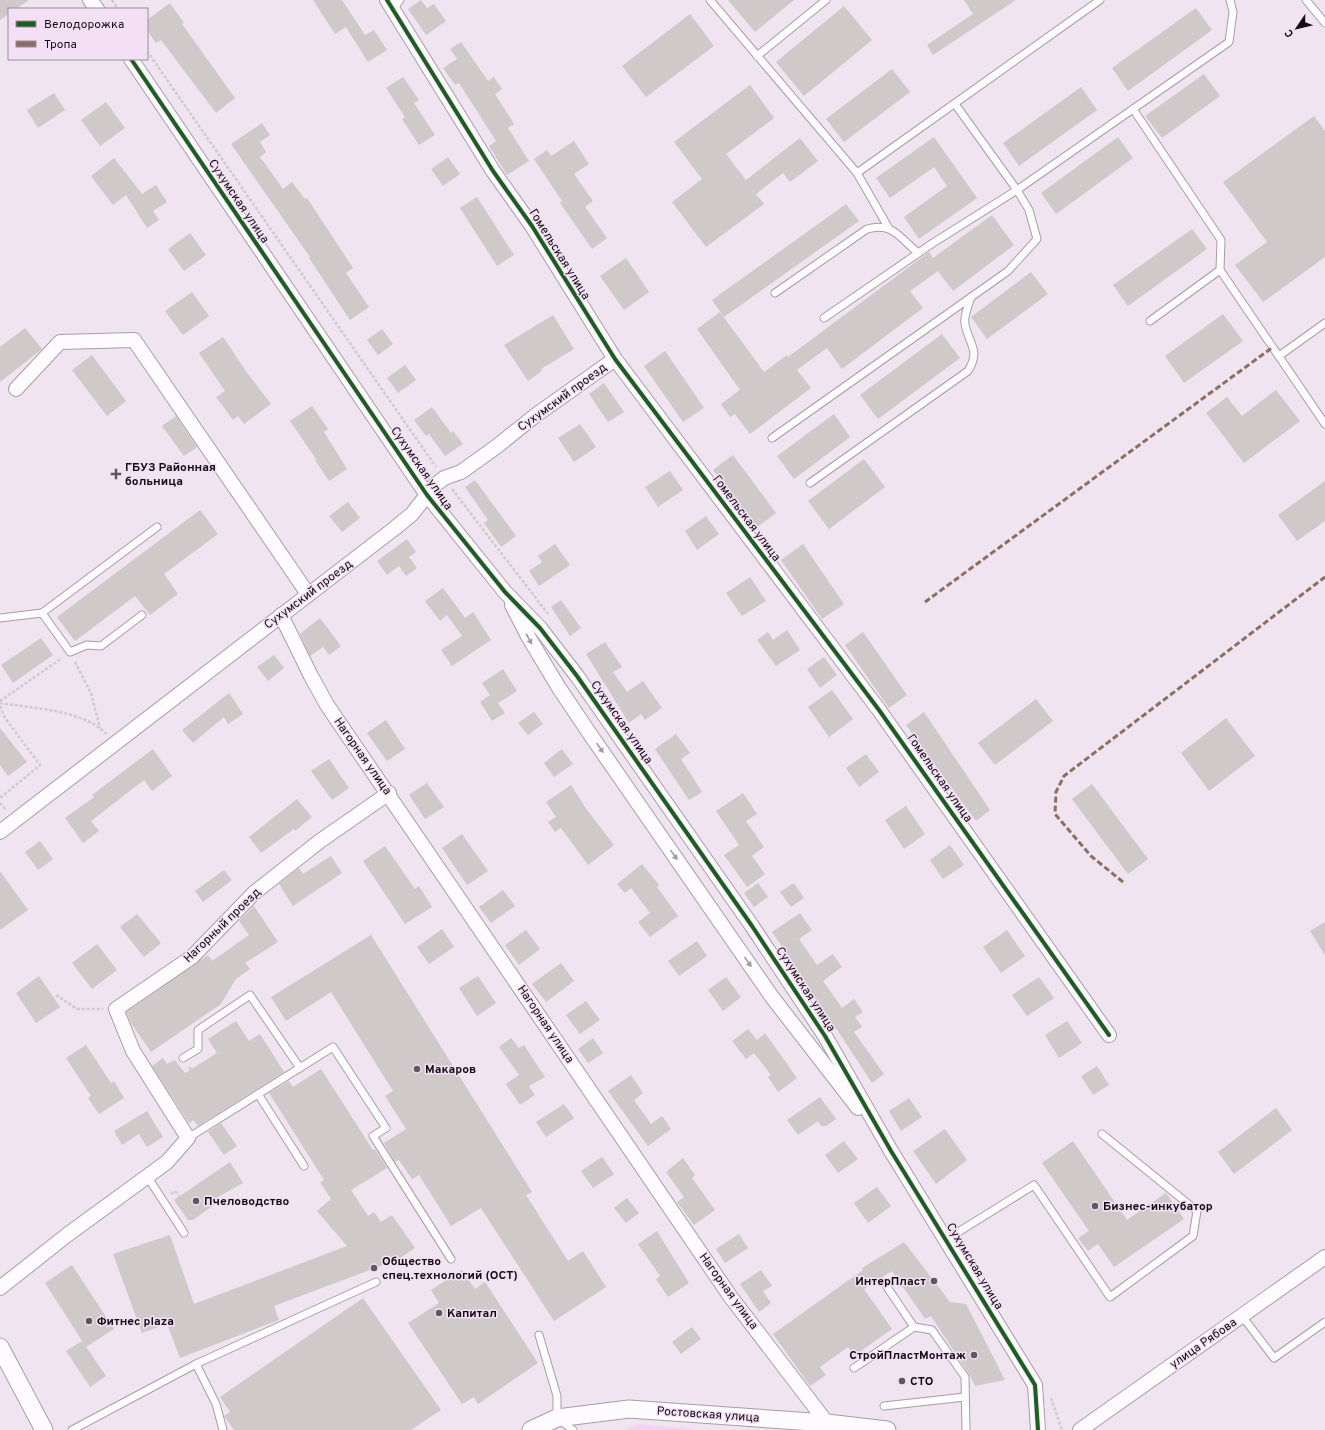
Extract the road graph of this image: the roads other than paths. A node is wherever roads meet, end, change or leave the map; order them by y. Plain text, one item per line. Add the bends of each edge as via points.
1 (90, 0) edge
2 (710, 0) edge
3 (826, 0) edge
4 (1100, 0) edge
5 (1230, 0) edge
6 (1306, 0) edge
7 (393, 3) edge
8 (96, 8) edge
9 (1325, 23) edge
10 (757, 56) junction
11 (132, 60) edge
12 (955, 104) junction
13 (1133, 109) junction
14 (857, 173) junction
15 (1017, 190) junction
16 (888, 227) junction
17 (918, 253) junction
18 (1220, 270) junction
19 (775, 293) dead end
20 (971, 297) junction
21 (824, 318) dead end
22 (1150, 321) dead end
23 (1325, 323) edge
24 (1279, 356) junction
25 (615, 359) junction
26 (16, 389) dead end
27 (1325, 424) edge
28 (772, 438) dead end
29 (810, 483) dead end
30 (427, 495) junction
31 (157, 527) dead end
32 (505, 592) junction
33 (308, 594) junction
34 (42, 613) junction
35 (142, 615) dead end
36 (281, 615) junction
37 (0, 618) edge
38 (389, 793) junction
39 (0, 832) edge
40 (1109, 1035) dead end
41 (183, 1058) road end
42 (300, 1068) junction
43 (258, 1094) junction
44 (1102, 1134) dead end
45 (188, 1138) junction
46 (891, 1151) junction
47 (304, 1166) dead end
48 (147, 1176) junction
49 (184, 1233) dead end
50 (947, 1239) junction
51 (1325, 1257) edge
52 (451, 1259) dead end
53 (376, 1282) dead end
54 (887, 1287) dead end
55 (0, 1288) edge
56 (1242, 1316) junction
57 (1325, 1322) edge
58 (914, 1327) junction
59 (539, 1335) dead end
60 (0, 1347) edge
61 (196, 1364) junction
62 (854, 1368) dead end
63 (965, 1396) junction
64 (884, 1406) dead end
65 (557, 1418) junction
66 (827, 1423) junction
67 (44, 1430) edge
68 (72, 1430) edge
69 (223, 1430) edge
70 (531, 1430) edge
71 (573, 1430) edge
72 (887, 1430) edge
73 (966, 1430) edge
74 (1038, 1430) edge
75 (1080, 1430) edge

1 - 8 street
2 - 10 lane
3 - 10 lane
4 - 12 lane
5 - 13 lane via 1233,12 1229,42
6 - 9 lane
7 - 25 street, Гомельская улица via 494,171 532,226
10 - 14 lane
11 - 30 street, Сухумская улица
12 - 14 lane
12 - 15 lane
13 - 15 lane
13 - 18 lane via 1222,240
14 - 16 lane
15 - 17 lane
15 - 20 lane via 1029,210 1037,239 1008,271
16 - 17 lane
16 - 19 lane via 867,229
17 - 21 lane
18 - 22 lane
18 - 24 lane
20 - 28 lane
20 - 29 lane via 964,322 974,349 974,361 968,371
23 - 24 lane
24 - 27 lane
25 - 30 street, Сухумский проезд via 461,472 444,478
25 - 40 street, Гомельская улица via 879,710
26 - 33 street via 60,342 134,340
30 - 32 street, Сухумская улица
30 - 33 street, Сухумский проезд via 412,514
31 - 34 lane
32 -> 46 street, Сухумская улица via 559,688 698,890 772,997
32 - 46 street, Сухумская улица via 540,628 577,676 752,926 825,1036
33 - 36 street, Сухумский проезд
34 - 35 lane via 70,652 87,645 101,646
34 - 37 lane
36 - 38 street, Нагорная улица via 327,705
36 - 39 street, Сухумский проезд
38 - 45 street, Нагорный проезд via 320,841 254,893 192,957 116,1009 133,1051
38 - 66 street, Нагорная улица via 730,1296
41 - 42 lane via 198,1049 198,1030 250,994
42 - 43 lane
42 - 52 lane via 333,1047 386,1128 374,1136
43 - 45 lane
43 - 47 lane
44 - 50 lane via 1198,1211 1194,1236 1110,1297 1034,1185
45 - 48 street via 167,1162
46 - 50 street, Сухумская улица
48 - 49 lane
48 - 55 street
50 - 74 street, Сухумская улица via 1035,1385
51 - 56 street, улица Рябова
53 - 61 lane
54 - 58 lane
56 - 57 lane via 1274,1358
56 - 75 street, улица Рябова
58 - 62 lane
58 - 63 lane via 932,1330 964,1377
59 - 65 lane via 557,1396
60 - 67 street
61 - 68 lane
61 - 69 lane via 216,1404
63 - 64 lane
63 - 73 lane
65 - 66 street, Ростовская улица via 629,1409
65 - 70 street, Ростовская улица
65 - 71 lane
66 - 72 street, Ростовская улица

